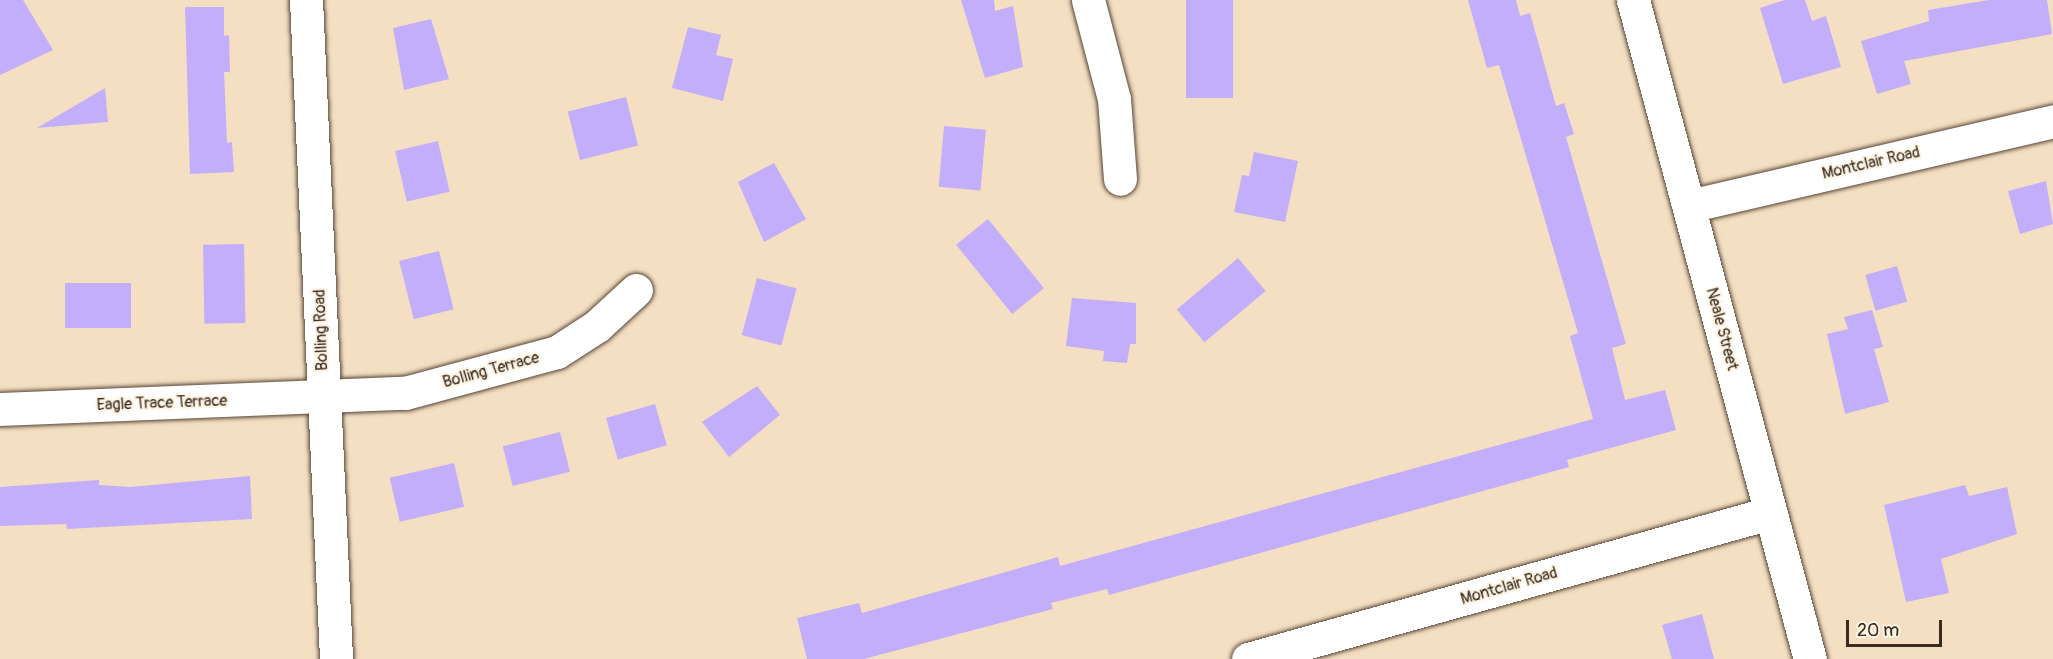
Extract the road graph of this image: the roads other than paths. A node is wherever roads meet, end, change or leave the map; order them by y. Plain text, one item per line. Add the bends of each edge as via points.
1 (306, 0) edge
2 (1088, 0) edge
3 (1632, 0) edge
4 (2053, 121) edge
5 (1120, 179) dead end
6 (1689, 206) junction
7 (636, 290) dead end
8 (324, 397) junction
9 (0, 409) edge
10 (1770, 513) junction
11 (1299, 652) edge
12 (336, 659) edge
13 (1248, 659) edge
14 (1810, 659) edge

1 - 8 street, Bolling Road
2 - 5 street via 1114,99
3 - 6 street, Neale Street
4 - 6 street, Montclair Road
6 - 10 street, Neale Street
7 - 8 street, Bolling Terrace via 597,326 557,352 405,393
8 - 9 street, Eagle Trace Terrace
8 - 12 street, Bolling Road
10 - 11 street, Montclair Road
10 - 14 street, Neale Street
11 - 13 street, Montclair Road

